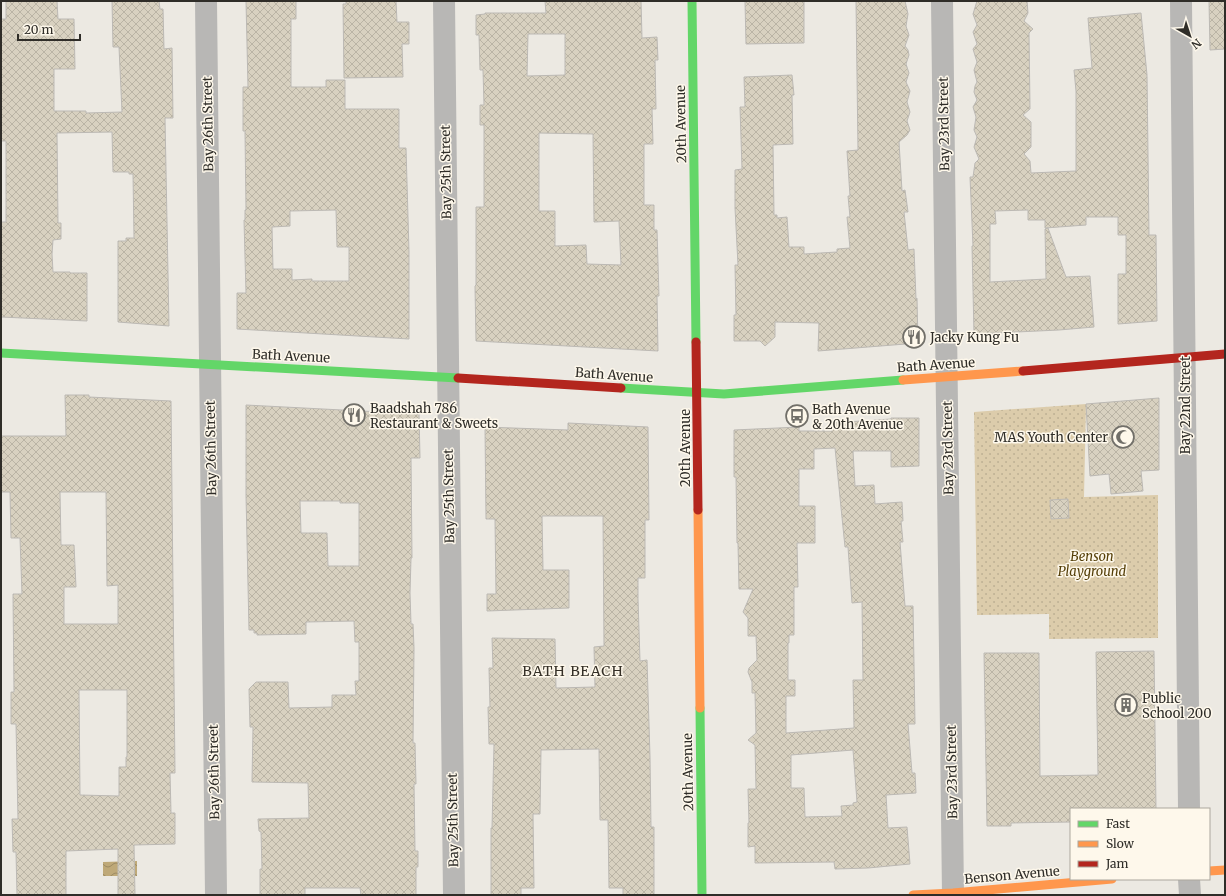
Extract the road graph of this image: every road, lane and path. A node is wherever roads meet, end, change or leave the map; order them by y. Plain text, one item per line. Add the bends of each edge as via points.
1 (206, 1) edge
2 (444, 1) edge
3 (692, 1) edge
4 (942, 1) edge
5 (1180, 1) edge
6 (1, 353) edge
7 (1225, 354) edge
8 (1184, 358) junction
9 (210, 364) junction
10 (448, 377) junction
11 (948, 377) junction
12 (698, 392) junction
13 (1189, 808) edge
14 (1225, 870) edge
15 (1210, 871) edge
16 (1101, 880) edge
17 (1189, 880) edge
18 (953, 894) edge
19 (216, 895) edge
20 (454, 895) edge
21 (702, 895) edge
22 (913, 895) edge
23 (1190, 895) edge

1 - 9 street, Bay 26th Street
2 - 10 street, Bay 25th Street
3 - 12 street, 20th Avenue
4 - 11 street, Bay 23rd Street
5 - 8 street, Bay 22nd Street
6 - 9 street, Bath Avenue
7 - 8 street, Bath Avenue
8 - 11 street, Bath Avenue
8 - 13 street, Bay 22nd Street
9 - 10 street, Bath Avenue
9 - 19 street, Bay 26th Street
10 - 12 street, Bath Avenue
10 - 20 street, Bay 25th Street
11 - 12 street, Bath Avenue via 724,394
11 - 18 street, Bay 23rd Street
12 - 21 street, 20th Avenue
14 - 15 street
16 - 18 street, Benson Avenue
17 - 23 street
18 - 22 street, Benson Avenue

